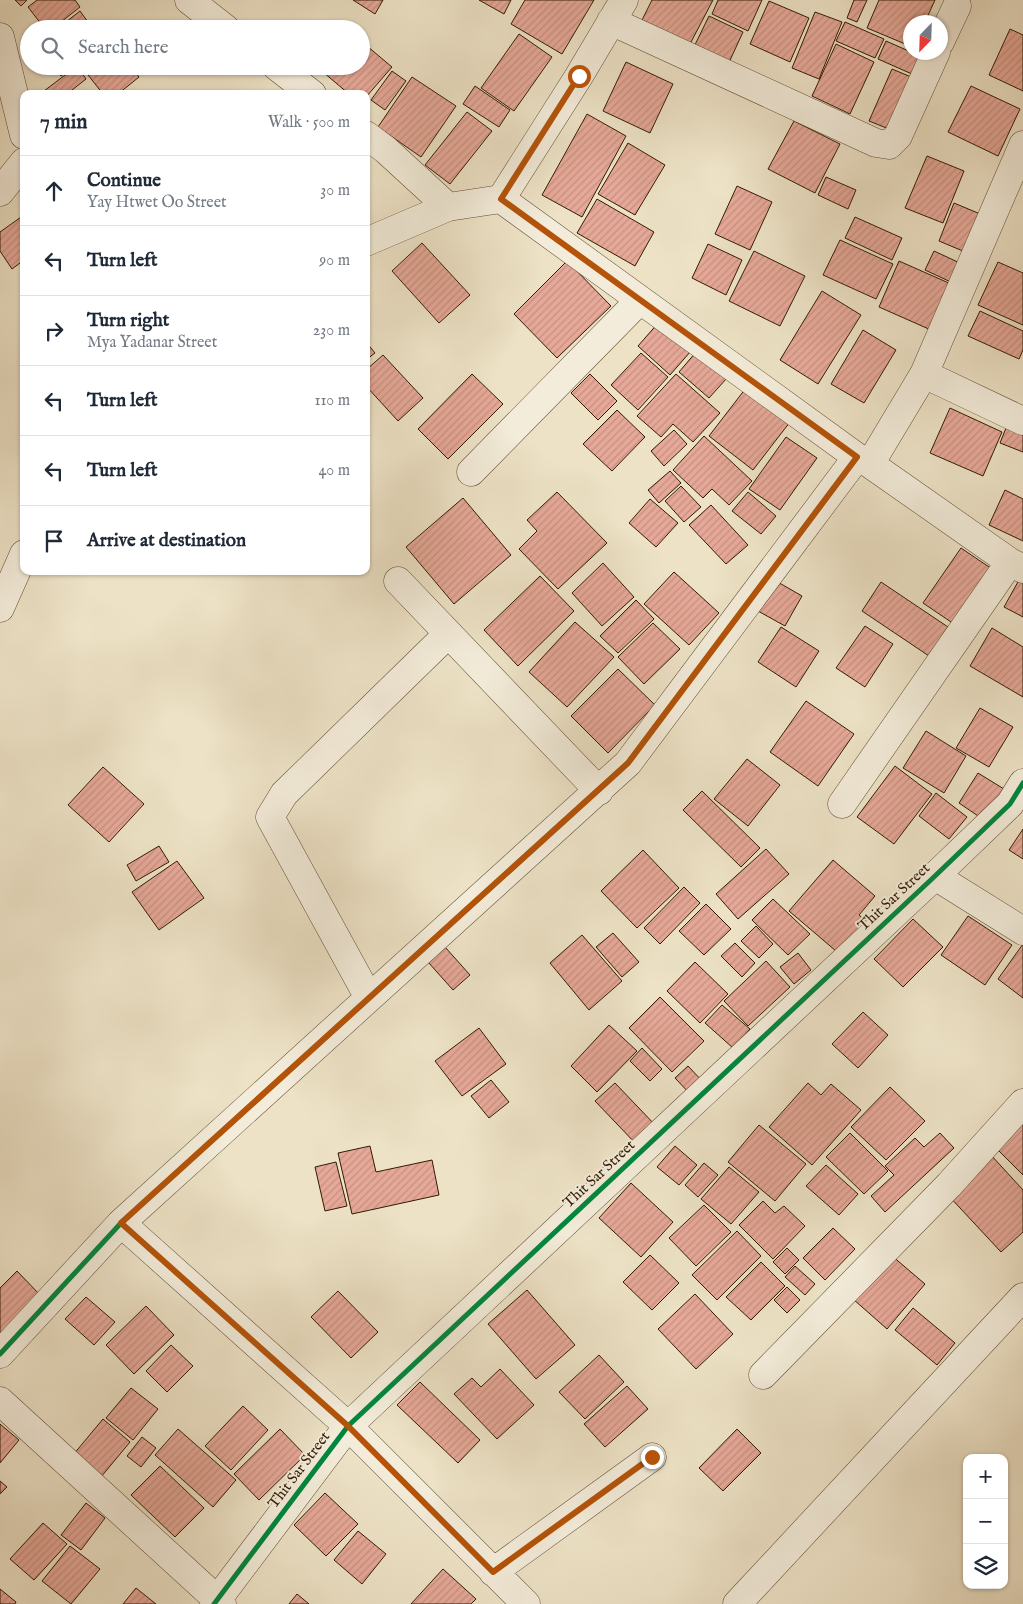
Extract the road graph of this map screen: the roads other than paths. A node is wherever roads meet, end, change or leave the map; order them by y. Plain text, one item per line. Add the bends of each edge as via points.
1 (189, 0) edge
2 (957, 6) dead end
3 (618, 10) edge
4 (215, 20) edge
5 (948, 25) edge
6 (0, 37) edge
7 (932, 60) edge
8 (288, 75) edge
9 (307, 90) edge
10 (20, 119) edge
11 (370, 138) edge
12 (1020, 162) edge
13 (20, 167) edge
14 (0, 192) edge
15 (501, 199) junction
16 (448, 208) junction
17 (370, 240) edge
18 (640, 300) junction
19 (924, 374) junction
20 (1023, 421) edge
21 (863, 461) junction
22 (471, 472) dead end
23 (20, 563) edge
24 (1016, 565) edge
25 (398, 581) dead end
26 (0, 608) edge
27 (448, 634) junction
28 (1023, 783) edge
29 (599, 791) junction
30 (842, 804) dead end
31 (935, 876) junction
32 (1023, 931) edge
33 (369, 998) junction
34 (1023, 1103) edge
35 (121, 1223) junction
36 (1023, 1297) edge
37 (0, 1354) edge
38 (763, 1375) dead end
39 (0, 1400) edge
40 (348, 1426) junction
41 (652, 1457) dead end
42 (493, 1572) junction
43 (218, 1603) edge
44 (526, 1604) edge
45 (737, 1604) edge

1 - 4 street
2 - 5 street
3 - 7 street via 876,143 889,145 898,136
3 - 15 street
6 - 10 street
8 - 9 street
11 - 16 street
12 - 19 street
13 - 14 street
15 - 16 street
15 - 18 street
16 - 17 street
18 - 21 street
18 - 22 street
19 - 20 street
19 - 21 street
21 - 24 street
21 - 29 street via 628,763
23 - 26 street
24 - 30 street
25 - 27 street
27 - 29 street
27 - 33 street via 284,794 270,817
28 - 31 street, Thit Sar Street via 1010,804
29 - 33 street
31 - 32 street
31 - 40 street, Thit Sar Street
33 - 35 street
34 - 38 street via 949,1185
35 - 37 street
35 - 40 street
36 - 45 street
39 - 43 street
40 - 42 street
40 - 43 street, Thit Sar Street
41 - 42 street
42 - 44 street

